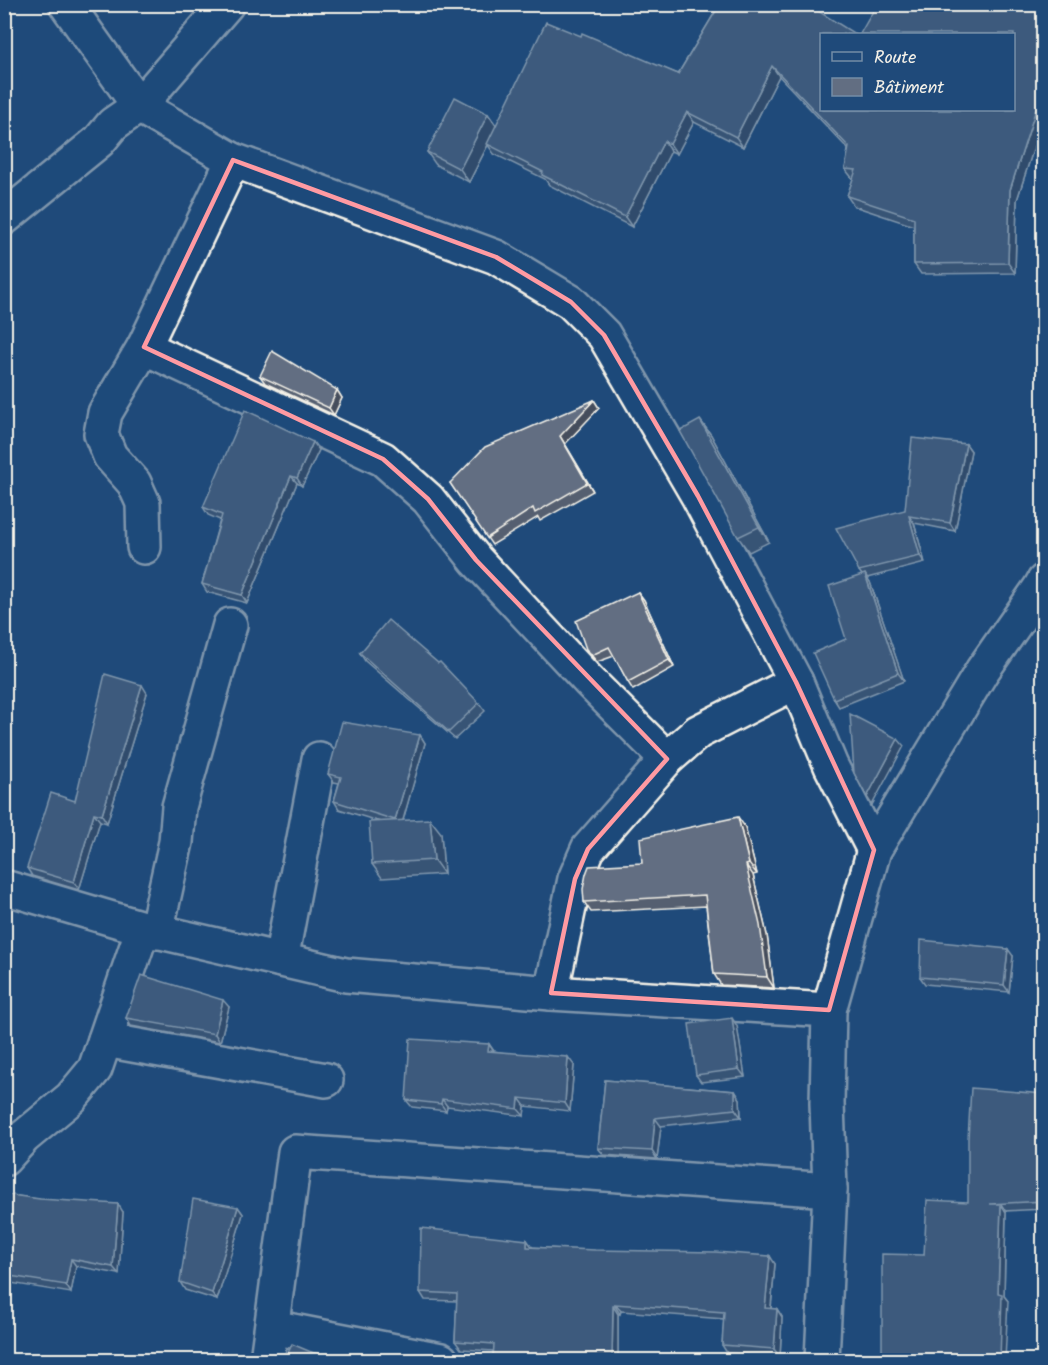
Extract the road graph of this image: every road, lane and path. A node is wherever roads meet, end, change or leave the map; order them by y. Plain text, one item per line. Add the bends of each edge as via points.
1 (66, 4) edge
2 (227, 4) edge
3 (139, 106) junction
4 (233, 160) junction
5 (4, 218) edge
6 (144, 347) junction
7 (144, 547) dead end
8 (1044, 581) edge
9 (230, 625) dead end
10 (796, 682) junction
11 (319, 759) dead end
12 (667, 759) junction
13 (874, 850) junction
14 (4, 887) edge
15 (149, 930) junction
16 (281, 960) junction
17 (551, 993) junction
18 (829, 1010) junction
19 (105, 1040) junction
20 (326, 1080) dead end
21 (4, 1159) edge
22 (830, 1190) junction
23 (272, 1328) junction
24 (267, 1360) edge
25 (441, 1360) edge
26 (822, 1360) edge

1 - 3 street
2 - 3 street
3 - 4 street
3 - 5 street
4 - 6 street
4 - 10 street via 496,257 571,302 604,335 698,496
6 - 7 street via 105,413 101,434 110,456 134,483 143,503
6 - 12 street via 383,459 428,499 476,560
8 - 13 street via 982,671
9 - 15 street via 179,807 176,842
10 - 12 street via 698,732
10 - 13 street via 831,766
11 - 16 street
12 - 17 street via 588,849 575,879
13 - 18 street
14 - 15 street
15 - 16 street
15 - 19 street
16 - 17 street via 346,975
17 - 18 street
18 - 22 street
19 - 20 street
19 - 21 street via 95,1069 71,1098
22 - 23 street via 295,1152
22 - 26 street
23 - 24 street
23 - 25 street

